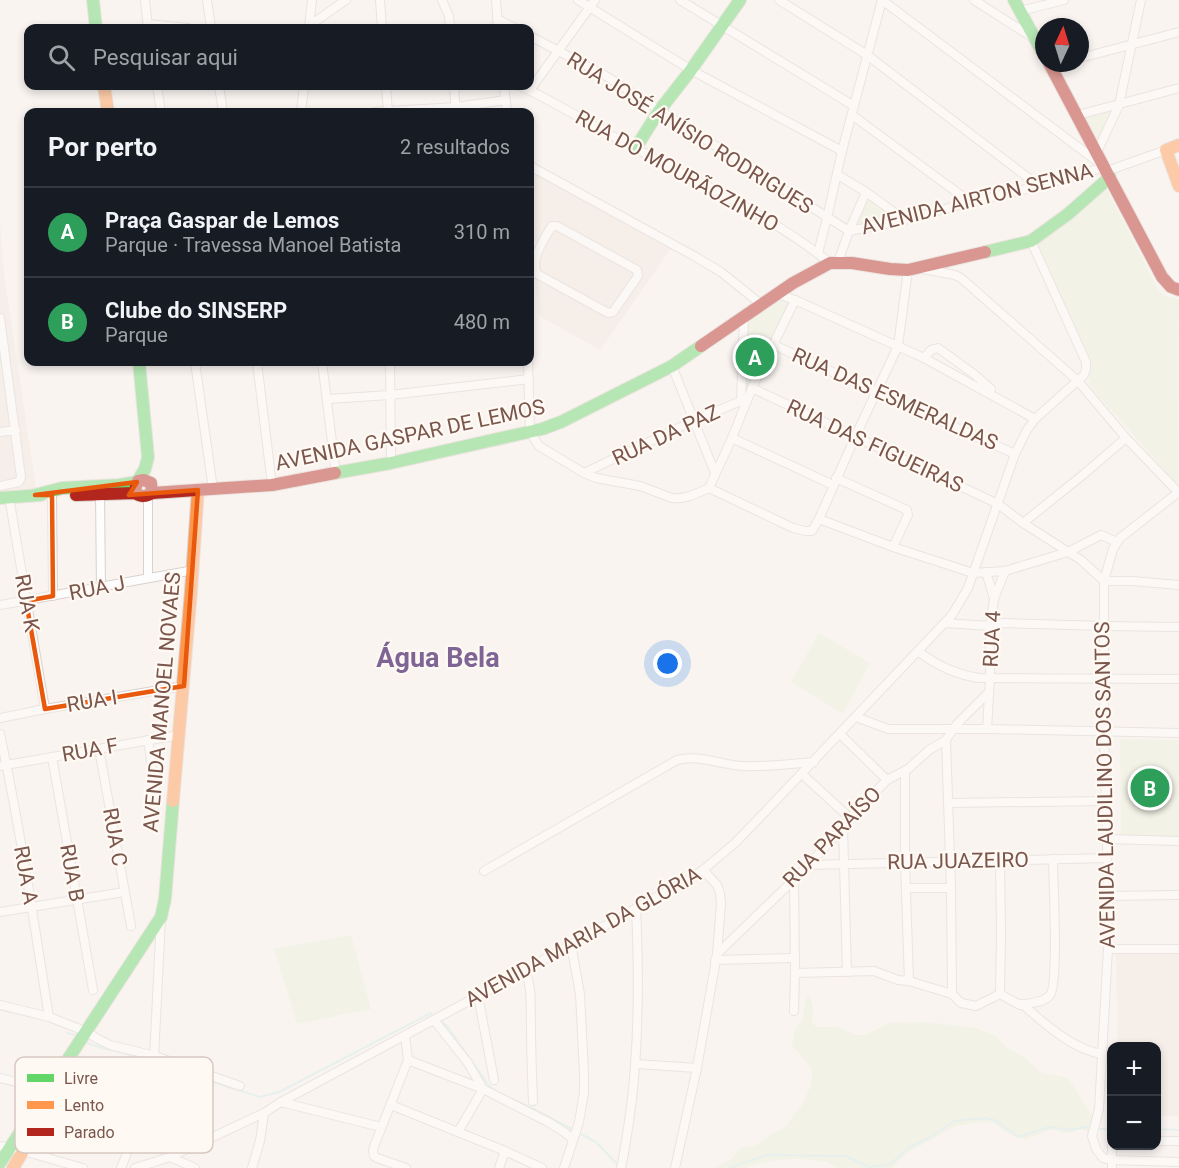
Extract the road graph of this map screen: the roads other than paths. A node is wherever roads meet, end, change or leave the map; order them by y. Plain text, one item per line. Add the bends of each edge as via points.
1 (93, 0) edge
2 (145, 0) edge
3 (207, 0) edge
4 (312, 0) edge
5 (346, 0) edge
6 (380, 0) edge
7 (442, 0) edge
8 (496, 0) edge
9 (578, 0) edge
10 (680, 0) edge
11 (740, 0) edge
12 (779, 0) edge
13 (882, 0) edge
14 (974, 0) edge
15 (1064, 0) edge
16 (1141, 0) edge
17 (593, 4) edge
18 (1017, 5) edge
19 (96, 24) edge
20 (148, 24) edge
21 (210, 24) edge
22 (309, 24) edge
23 (319, 24) edge
24 (382, 24) edge
25 (450, 24) edge
26 (497, 24) edge
27 (723, 26) junction
28 (1179, 32) edge
29 (534, 38) edge
30 (1035, 39) joint
31 (1133, 45) junction
32 (557, 51) junction
33 (867, 55) junction
34 (1089, 56) edge
35 (692, 70) junction
36 (1055, 72) edge
37 (534, 84) edge
38 (1179, 88) edge
39 (105, 90) edge
40 (158, 90) edge
41 (220, 90) edge
42 (304, 90) edge
43 (386, 90) edge
44 (454, 90) edge
45 (505, 90) edge
46 (530, 90) edge
47 (506, 100) junction
48 (1119, 105) junction
49 (107, 108) edge
50 (160, 108) edge
51 (222, 108) edge
52 (301, 108) edge
53 (388, 108) edge
54 (456, 108) edge
55 (466, 108) edge
56 (507, 108) edge
57 (853, 110) junction
58 (660, 111) junction
59 (1078, 116) junction
60 (1179, 144) edge
61 (635, 149) junction
62 (1166, 150) junction
63 (842, 151) junction
64 (1097, 152) junction
65 (534, 168) edge
66 (1107, 172) junction
67 (838, 176) junction
68 (1039, 186) junction
69 (1179, 186) edge
70 (866, 192) junction
71 (970, 202) junction
72 (827, 218) junction
73 (905, 220) junction
74 (849, 231) junction
75 (1031, 241) junction
76 (534, 251) edge
77 (818, 253) junction
78 (834, 262) junction
79 (912, 269) junction
80 (1179, 290) edge
81 (778, 294) junction
82 (795, 300) junction
83 (762, 304) junction
84 (744, 317) junction
85 (0, 322) edge
86 (774, 345) junction
87 (898, 346) junction
88 (924, 358) junction
89 (139, 366) edge
90 (196, 366) edge
91 (257, 366) edge
92 (323, 366) edge
93 (390, 366) edge
94 (528, 366) edge
95 (672, 366) junction
96 (4, 377) edge
97 (529, 379) junction
98 (1078, 381) junction
99 (752, 388) junction
100 (876, 392) junction
101 (390, 394) junction
102 (1000, 398) junction
103 (328, 399) junction
104 (745, 400) junction
105 (1035, 419) junction
106 (693, 421) junction
107 (16, 430) junction
108 (0, 432) edge
109 (530, 432) junction
110 (855, 437) junction
111 (732, 438) junction
112 (1126, 438) junction
113 (1016, 454) junction
114 (392, 463) junction
115 (585, 473) junction
116 (715, 473) junction
117 (336, 474) junction
118 (835, 481) junction
119 (272, 485) junction
120 (0, 486) edge
121 (709, 488) junction
122 (213, 489) junction
123 (145, 490) junction
124 (194, 490) junction
125 (1179, 493) edge
126 (100, 494) junction
127 (36, 495) junction
128 (52, 495) junction
129 (4, 497) edge
130 (998, 504) junction
131 (819, 519) junction
132 (1023, 523) junction
133 (1117, 542) junction
134 (893, 547) junction
135 (1068, 552) junction
136 (194, 570) junction
137 (1005, 571) junction
138 (986, 572) junction
139 (973, 573) junction
140 (148, 578) junction
141 (1104, 581) junction
142 (1179, 585) edge
143 (101, 587) junction
144 (53, 596) junction
145 (994, 598) junction
146 (26, 601) junction
147 (0, 605) edge
148 (945, 623) junction
149 (990, 626) junction
150 (1104, 626) junction
151 (1179, 627) edge
152 (918, 651) junction
153 (990, 679) junction
154 (1104, 679) junction
155 (1179, 679) edge
156 (184, 686) junction
157 (989, 692) junction
158 (45, 709) junction
159 (856, 717) junction
160 (0, 718) edge
161 (955, 726) junction
162 (987, 729) junction
163 (1104, 731) junction
164 (1179, 733) edge
165 (0, 734) edge
166 (840, 734) junction
167 (179, 735) junction
168 (148, 740) junction
169 (946, 740) junction
170 (99, 749) junction
171 (52, 757) junction
172 (814, 762) junction
173 (3, 765) edge
174 (904, 771) junction
175 (802, 774) junction
176 (887, 780) junction
177 (1106, 801) junction
178 (157, 802) dead end
179 (948, 803) junction
180 (850, 818) junction
181 (843, 827) junction
182 (1107, 839) junction
183 (1179, 841) edge
184 (1107, 858) junction
185 (1053, 859) junction
186 (1000, 860) junction
187 (951, 861) junction
188 (905, 862) junction
189 (844, 864) junction
190 (809, 865) junction
191 (703, 870) junction
192 (484, 871) dead end
193 (794, 879) junction
194 (906, 888) junction
195 (951, 888) junction
196 (124, 892) junction
197 (1179, 895) edge
198 (1108, 896) junction
199 (76, 900) junction
200 (31, 907) junction
201 (636, 909) junction
202 (0, 912) edge
203 (161, 917) junction
204 (131, 926) dead end
205 (571, 944) junction
206 (1107, 949) junction
207 (1179, 949) edge
208 (716, 957) junction
209 (795, 958) junction
210 (525, 970) junction
211 (847, 972) junction
212 (795, 973) junction
213 (909, 981) junction
214 (93, 990) dead end
215 (952, 994) junction
216 (1000, 994) junction
217 (478, 996) junction
218 (1022, 1004) junction
219 (0, 1005) edge
220 (794, 1011) dead end
221 (49, 1017) junction
222 (434, 1020) junction
223 (85, 1031) junction
224 (405, 1035) junction
225 (1102, 1054) junction
226 (69, 1057) edge
227 (155, 1057) joint
228 (408, 1060) junction
229 (636, 1065) junction
230 (697, 1068) junction
231 (213, 1077) edge
232 (0, 1078) edge
233 (494, 1080) dead end
234 (15, 1081) edge
235 (240, 1086) dead end
236 (483, 1089) junction
237 (533, 1101) dead end
238 (281, 1102) junction
239 (391, 1105) junction
240 (264, 1113) junction
241 (381, 1127) junction
242 (458, 1132) junction
243 (15, 1135) edge
244 (213, 1137) edge
245 (574, 1137) junction
246 (1161, 1141) edge
247 (1179, 1141) edge
248 (5, 1148) edge
249 (505, 1151) junction
250 (22, 1153) edge
251 (30, 1153) edge
252 (127, 1153) edge
253 (179, 1153) edge
254 (170, 1157) junction
255 (1179, 1162) edge
256 (0, 1163) edge
257 (1112, 1164) edge
258 (621, 1165) edge
259 (13, 1168) edge
260 (83, 1168) edge
261 (121, 1168) edge
262 (135, 1168) edge
263 (195, 1168) edge
264 (252, 1168) edge
265 (406, 1168) edge
266 (499, 1168) edge
267 (542, 1168) edge
268 (564, 1168) edge
269 (675, 1168) edge

1 - 19 street
2 - 20 street
3 - 21 street
4 - 22 street
5 - 23 street
6 - 24 street
7 - 25 street
8 - 26 street
9 - 17 street
10 - 27 street
11 - 27 street
12 - 33 street
13 - 33 street
13 - 66 street
14 - 30 street
15 - 18 street
16 - 31 street
17 - 32 street
17 - 35 street
18 - 30 street
27 - 35 street
27 - 57 street
28 - 31 street
29 - 32 street, RUA JOSÉ ANÍSIO RODRIGUES
31 - 34 street
31 - 48 street
32 - 37 street
32 - 58 street, RUA JOSÉ ANÍSIO RODRIGUES via 606,76
33 - 57 street
33 - 68 street
35 - 58 street
35 - 63 street
36 - 59 street
38 - 48 street
39 - 49 street
40 - 50 street
41 - 51 street
42 - 52 street
43 - 53 street
44 - 54 street
45 - 47 street
46 - 61 street, RUA DO MOURÃOZINHO
47 - 55 street
47 - 56 street
48 - 59 street
48 - 64 street
57 - 63 street
57 - 71 street
58 - 61 street
58 - 72 street, RUA JOSÉ ANÍSIO RODRIGUES
59 - 64 street
60 - 62 street
61 - 77 street, RUA DO MOURÃOZINHO via 756,212
62 - 66 street, AVENIDA AIRTON SENNA
62 - 69 street
63 - 67 street
64 - 66 street
65 - 83 street via 694,255
66 - 68 street, AVENIDA AIRTON SENNA
66 - 75 street via 1068,214
66 - 80 street via 1162,277
67 - 70 street
67 - 72 street
68 - 71 street, AVENIDA AIRTON SENNA
70 - 73 street
70 - 74 street
71 - 73 street, AVENIDA AIRTON SENNA
72 - 74 street, RUA JOSÉ ANÍSIO RODRIGUES
72 - 77 street
73 - 74 street, AVENIDA AIRTON SENNA
74 - 78 street
75 - 79 street
75 - 98 street via 1086,362 1084,375
76 - 76 street via 537,274 610,313 638,274 634,268 555,225
77 - 78 street, RUA DO MOURÃOZINHO
78 - 79 street
78 - 81 street, AVENIDA GASPAR DE LEMOS
79 - 87 street
79 - 98 street via 958,276
81 - 82 street
81 - 83 street, AVENIDA GASPAR DE LEMOS
82 - 86 street
82 - 87 street
83 - 84 street, AVENIDA GASPAR DE LEMOS
84 - 95 street, AVENIDA GASPAR DE LEMOS
84 - 104 street
85 - 96 street
86 - 99 street
86 - 100 street, RUA DAS ESMERALDAS
87 - 88 street
87 - 100 street
88 - 102 street
88 - 102 street via 933,349 941,349
89 - 123 street via 147,435
90 - 122 street
91 - 119 street
92 - 103 street
93 - 101 street
94 - 97 street
95 - 106 street
95 - 109 street, AVENIDA GASPAR DE LEMOS via 561,422
96 - 107 street
97 - 101 street
97 - 109 street
98 - 105 street, AVENIDA MARIA DA GLÓRIA
98 - 112 street
99 - 104 street
99 - 110 street, RUA DAS FIGUEIRAS
100 - 110 street
100 - 113 street, RUA DAS ESMERALDAS
101 - 103 street
101 - 114 street
102 - 105 street
103 - 117 street
104 - 106 street, RUA DA PAZ
104 - 111 street
105 - 113 street, AVENIDA MARIA DA GLÓRIA
106 - 115 street, RUA DA PAZ
106 - 116 street
107 - 108 street
107 - 120 street via 21,476 19,482
109 - 114 street, AVENIDA GASPAR DE LEMOS
109 - 115 street via 539,446
110 - 118 street
110 - 130 street, RUA DAS FIGUEIRAS
111 - 116 street
111 - 118 street
112 - 125 street
112 - 132 street
113 - 130 street, AVENIDA MARIA DA GLÓRIA
114 - 117 street, AVENIDA GASPAR DE LEMOS
115 - 121 street via 676,499
116 - 121 street
117 - 119 street, AVENIDA GASPAR DE LEMOS
118 - 131 street
118 - 134 street via 907,510
119 - 122 street, AVENIDA GASPAR DE LEMOS
121 - 131 street via 793,528 812,531
122 - 124 street, AVENIDA GASPAR DE LEMOS
123 - 124 street, AVENIDA GASPAR DE LEMOS
123 - 126 street
123 - 127 street via 120,485 62,488
123 - 140 street
124 - 136 street, AVENIDA MANOEL NOVAES
125 - 133 street, AVENIDA LAUDILINO DOS SANTOS
126 - 128 street
126 - 143 street
127 - 128 street
127 - 129 street
128 - 144 street
129 - 146 street, RUA K
130 - 132 street, RUA DAS FIGUEIRAS
130 - 139 street, AVENIDA MARIA DA GLÓRIA
131 - 134 street
132 - 135 street, RUA DAS FIGUEIRAS
133 - 135 street via 1101,535
133 - 141 street, AVENIDA LAUDILINO DOS SANTOS
134 - 139 street
135 - 137 street
135 - 141 street, RUA DAS FIGUEIRAS
136 - 140 street, RUA J
136 - 156 street, AVENIDA MANOEL NOVAES
137 - 138 street
137 - 145 street, RUA 4
138 - 139 street
138 - 145 street, RUA 4
139 - 148 street, AVENIDA MARIA DA GLÓRIA via 963,598
140 - 143 street, RUA J
141 - 142 street
141 - 150 street, AVENIDA LAUDILINO DOS SANTOS
143 - 144 street, RUA J
144 - 146 street, RUA J
145 - 149 street, RUA 4
146 - 147 street, RUA J
146 - 158 street, RUA K
148 - 149 street
148 - 152 street, AVENIDA MARIA DA GLÓRIA
149 - 150 street
149 - 153 street, RUA 4
150 - 151 street
150 - 154 street, AVENIDA LAUDILINO DOS SANTOS
152 - 153 street via 957,674
152 - 159 street, AVENIDA MARIA DA GLÓRIA
153 - 154 street
153 - 157 street
154 - 155 street
154 - 163 street, AVENIDA LAUDILINO DOS SANTOS
156 - 158 street, RUA I
156 - 167 street, AVENIDA MANOEL NOVAES
157 - 161 street, RUA PARAÍSO
157 - 162 street
158 - 160 street, RUA I
159 - 161 street via 884,728
159 - 166 street, AVENIDA MARIA DA GLÓRIA
161 - 162 street
161 - 169 street, RUA PARAÍSO
162 - 163 street
163 - 164 street
163 - 177 street, AVENIDA LAUDILINO DOS SANTOS
165 - 173 street, RUA A
166 - 172 street, AVENIDA MARIA DA GLÓRIA
166 - 176 street
167 - 168 street, RUA F
167 - 203 street, AVENIDA MANOEL NOVAES
168 - 170 street, RUA F
168 - 178 street
169 - 174 street, RUA PARAÍSO
169 - 179 street
170 - 171 street, RUA F
170 - 196 street, RUA C
171 - 173 street, RUA F
171 - 199 street, RUA B
172 - 175 street, AVENIDA MARIA DA GLÓRIA
172 - 192 street via 742,766 695,758 677,760
173 - 200 street, RUA A
174 - 176 street, RUA PARAÍSO
174 - 188 street
175 - 180 street
175 - 191 street, AVENIDA MARIA DA GLÓRIA
176 - 180 street, RUA PARAÍSO
177 - 179 street
177 - 182 street, AVENIDA LAUDILINO DOS SANTOS
179 - 187 street
180 - 181 street, RUA PARAÍSO
181 - 189 street
181 - 190 street, RUA PARAÍSO
182 - 183 street
182 - 184 street, AVENIDA LAUDILINO DOS SANTOS
184 - 185 street, RUA JUAZEIRO
184 - 198 street, AVENIDA LAUDILINO DOS SANTOS
185 - 186 street, RUA JUAZEIRO
185 - 218 street via 1052,992 1046,999
186 - 187 street, RUA JUAZEIRO
186 - 216 street
187 - 188 street, RUA JUAZEIRO
187 - 195 street
188 - 189 street, RUA JUAZEIRO
188 - 194 street
189 - 190 street, RUA JUAZEIRO
189 - 211 street
190 - 193 street, RUA PARAÍSO
191 - 201 street, AVENIDA MARIA DA GLÓRIA
191 - 208 street via 720,893
193 - 208 street, RUA PARAÍSO
193 - 209 street
194 - 195 street
194 - 213 street
195 - 215 street
196 - 199 street
196 - 204 street, RUA C
197 - 198 street
198 - 206 street, AVENIDA LAUDILINO DOS SANTOS
199 - 200 street
199 - 214 street, RUA B
200 - 202 street
200 - 221 street, RUA A
201 - 205 street, AVENIDA MARIA DA GLÓRIA
201 - 229 street
203 - 223 street
203 - 227 street
205 - 210 street, AVENIDA MARIA DA GLÓRIA
205 - 245 street via 582,1015 584,1093
206 - 207 street
206 - 225 street, AVENIDA LAUDILINO DOS SANTOS
208 - 209 street
208 - 230 street
209 - 212 street
210 - 217 street, AVENIDA MARIA DA GLÓRIA
210 - 237 street via 531,993
211 - 212 street
211 - 213 street via 874,971
212 - 220 street
213 - 215 street
215 - 216 street via 961,1003 976,1006
216 - 218 street
217 - 222 street, AVENIDA MARIA DA GLÓRIA
217 - 233 street
218 - 225 street via 1070,1041
219 - 221 street
221 - 223 street
222 - 224 street, AVENIDA MARIA DA GLÓRIA
222 - 236 street
223 - 226 street
223 - 227 street via 110,1045
224 - 228 street
224 - 238 street, AVENIDA MARIA DA GLÓRIA
225 - 257 street, AVENIDA LAUDILINO DOS SANTOS via 1099,1109 1092,1136 1096,1149
228 - 236 street
228 - 239 street
229 - 230 street
229 - 258 street
230 - 269 street
231 - 235 street
232 - 234 street
236 - 242 street
236 - 245 street
238 - 240 street, AVENIDA MARIA DA GLÓRIA
238 - 241 street
239 - 241 street
239 - 242 street
240 - 244 street, AVENIDA MARIA DA GLÓRIA
240 - 264 street
241 - 265 street via 374,1156
242 - 249 street
243 - 248 street
245 - 268 street
246 - 247 street
248 - 256 street
249 - 266 street
249 - 267 street
250 - 259 street
251 - 260 street
252 - 261 street
253 - 254 street, AVENIDA MARIA DA GLÓRIA
254 - 262 street, AVENIDA MARIA DA GLÓRIA
254 - 263 street
255 - 257 street

